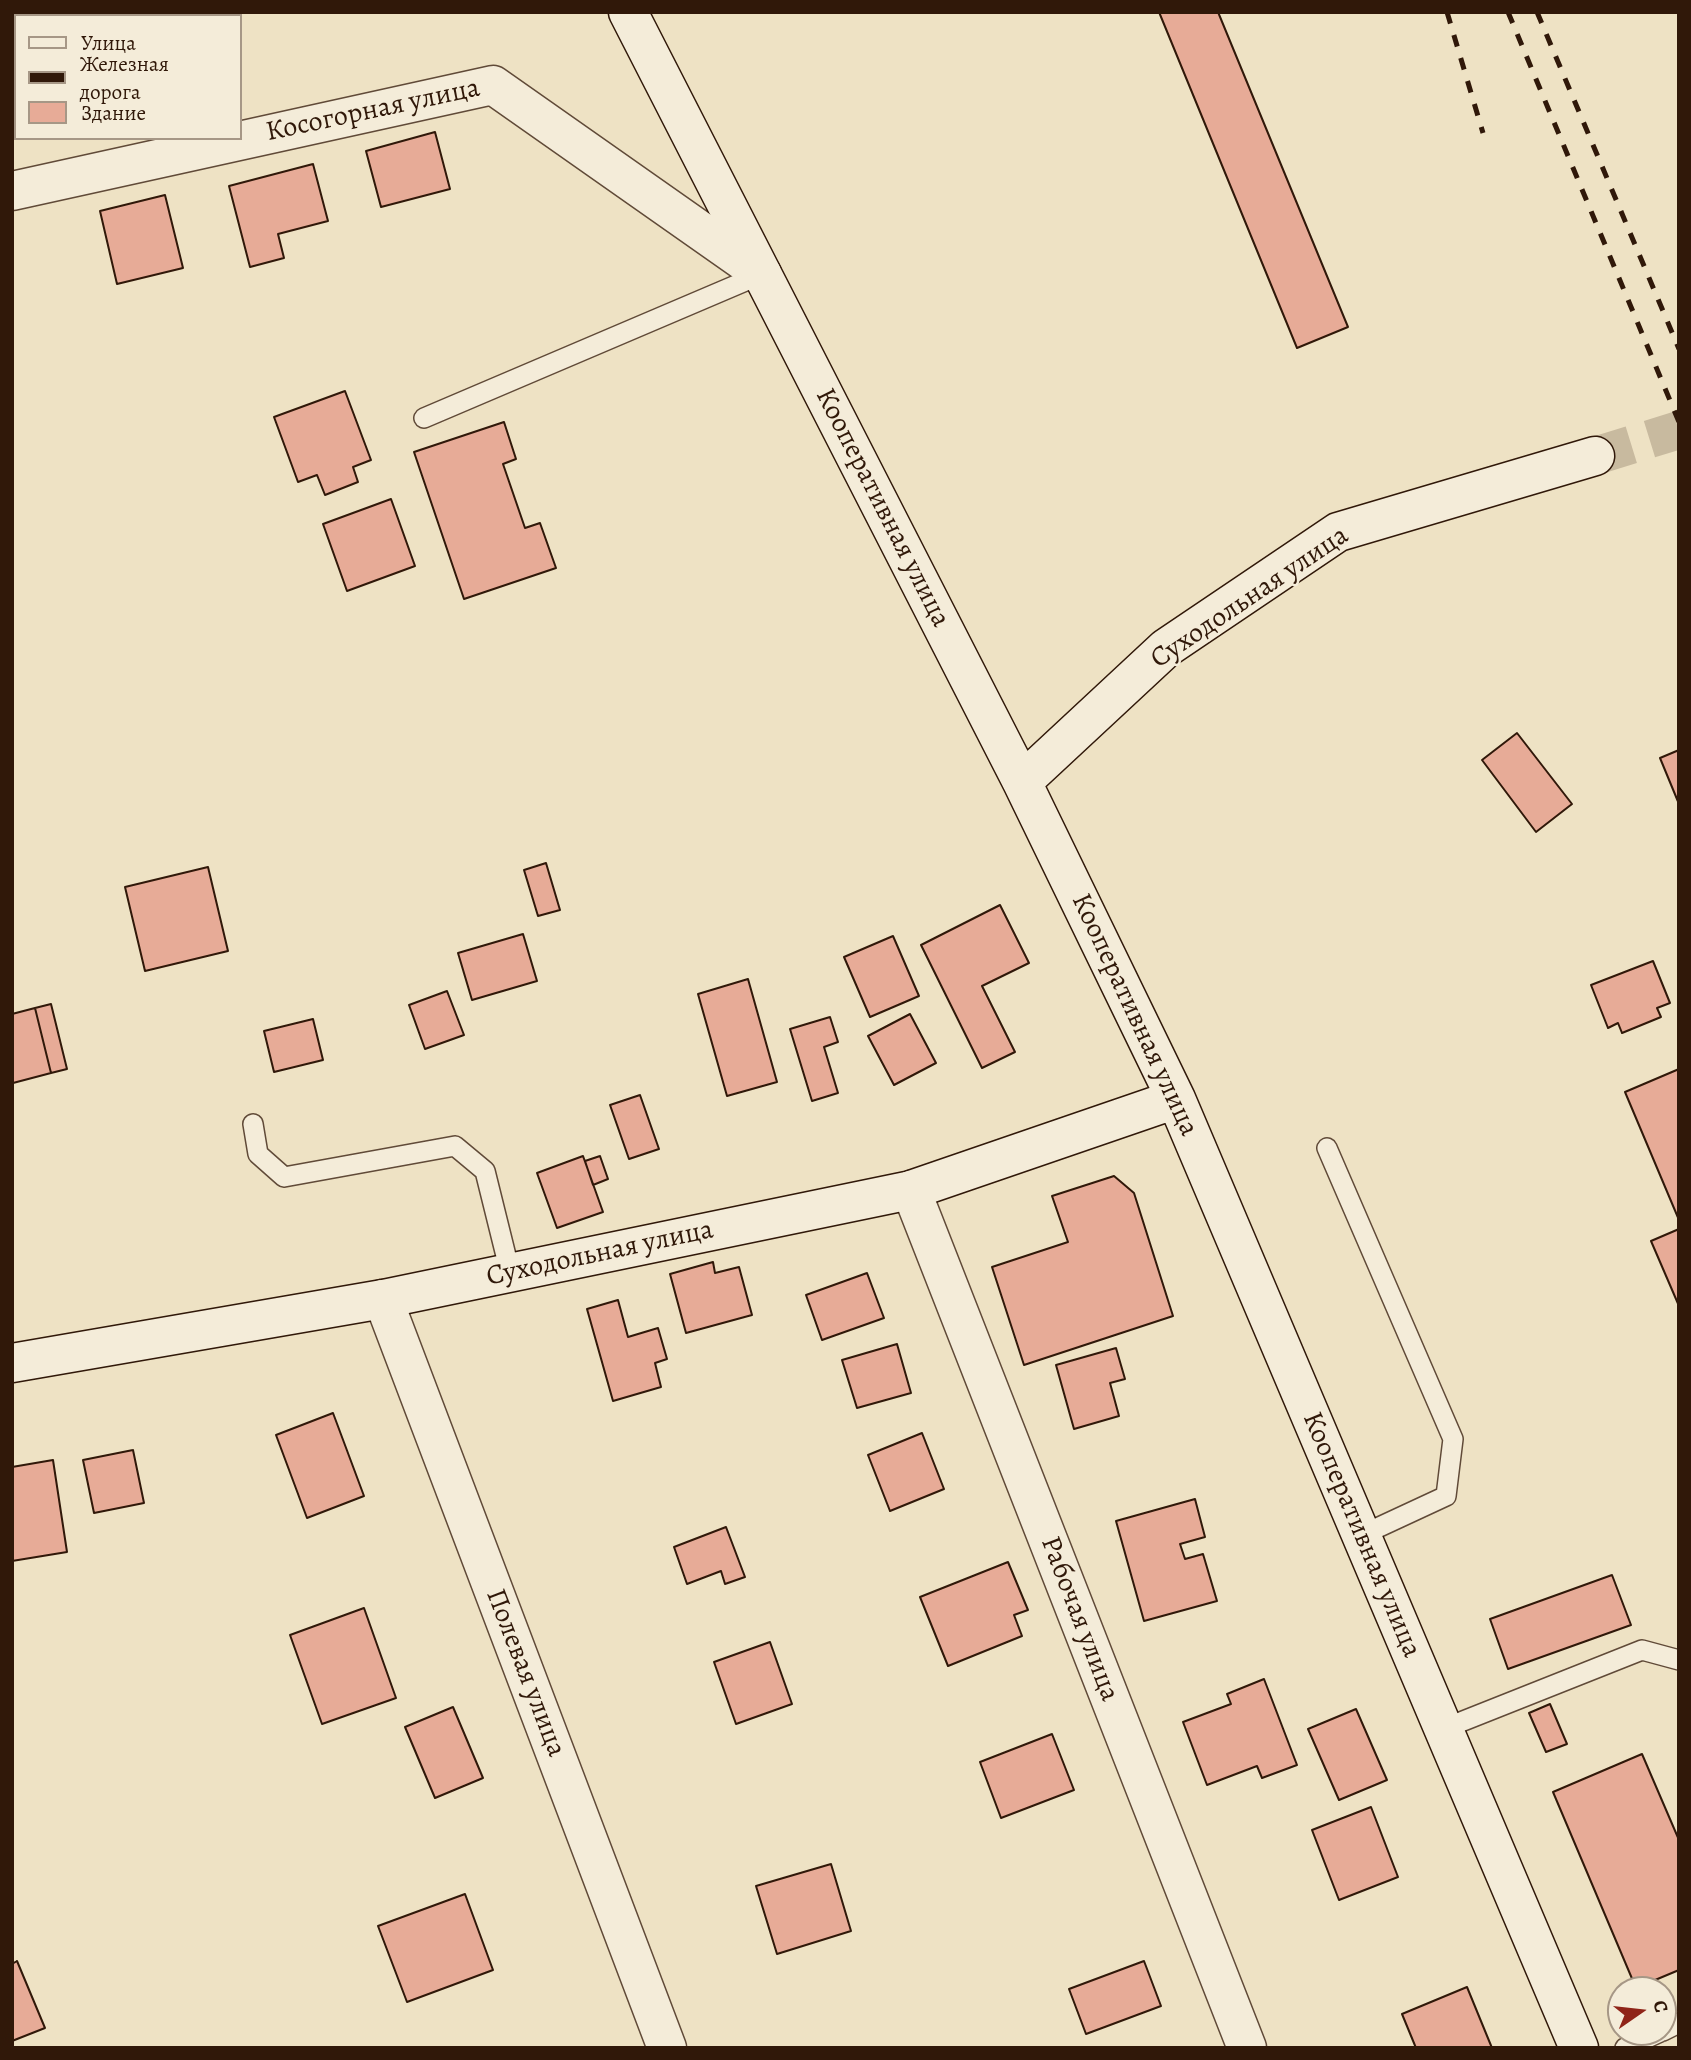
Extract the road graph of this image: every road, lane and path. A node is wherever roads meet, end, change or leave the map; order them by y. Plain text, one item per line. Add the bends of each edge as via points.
1 (628, 12) edge
2 (12, 191) edge
3 (762, 274) junction
4 (424, 418) dead end
5 (1595, 456) tunnel mouth
6 (1022, 782) junction
7 (1176, 1099) junction
8 (253, 1124) dead end
9 (1327, 1148) dead end
10 (911, 1190) junction
11 (510, 1272) junction
12 (383, 1299) junction
13 (12, 1363) edge
14 (1362, 1535) junction
15 (1679, 1660) edge
16 (1443, 1729) junction
17 (667, 2048) edge
18 (1247, 2048) edge
19 (1578, 2048) edge

1 - 3 street, Кооперативная улица
2 - 3 street, Косогорная улица via 493,85
3 - 4 lane
3 - 6 street, Кооперативная улица
5 - 6 street, Суходольная улица via 1338,532 1166,648
6 - 7 street, Кооперативная улица
7 - 10 street, Суходольная улица
7 - 14 street, Кооперативная улица
8 - 11 lane via 258,1154 284,1177 455,1146 485,1171
9 - 14 lane via 1453,1439 1446,1496
10 - 11 street, Суходольная улица
10 - 18 street, Рабочая улица
11 - 12 street, Суходольная улица
12 - 13 street, Суходольная улица
12 - 17 street, Полевая улица
14 - 16 street, Кооперативная улица
15 - 16 lane via 1642,1650
16 - 19 street, Кооперативная улица

